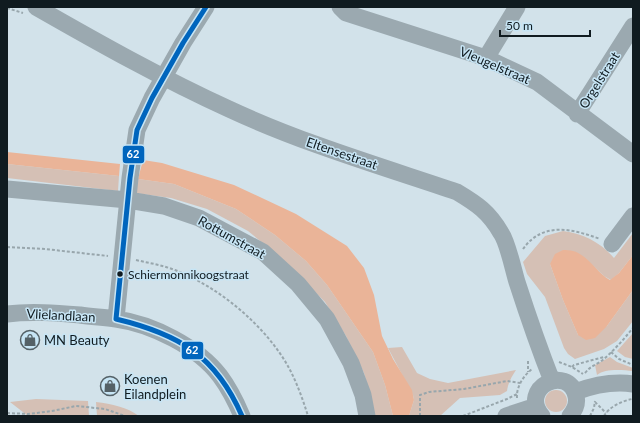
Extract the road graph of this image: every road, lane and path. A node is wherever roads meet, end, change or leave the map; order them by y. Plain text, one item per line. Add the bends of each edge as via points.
1 (36, 7) edge
2 (206, 7) edge
3 (517, 7) edge
4 (345, 9) edge
5 (633, 26) edge
6 (486, 58) junction
7 (164, 77) junction
8 (577, 114) junction
9 (633, 154) edge
10 (7, 189) edge
11 (128, 200) junction
12 (633, 216) edge
13 (612, 244) joint
14 (7, 247) edge
15 (522, 250) dead end
16 (122, 258) junction
17 (7, 314) edge
18 (116, 319) junction
19 (633, 328) edge
20 (610, 352) junction
21 (605, 357) junction
22 (633, 365) edge
23 (572, 367) dead end
24 (584, 374) dead end
25 (552, 381) junction
26 (520, 384) dead end
27 (633, 384) edge
28 (575, 392) junction
29 (517, 394) dead end
30 (633, 399) edge
31 (595, 402) dead end
32 (539, 411) edge
33 (7, 413) edge
34 (606, 413) junction
35 (125, 416) edge
36 (242, 416) edge
37 (308, 416) edge
38 (367, 416) edge
39 (420, 416) edge
40 (463, 416) edge
41 (506, 416) edge
42 (570, 416) edge
43 (604, 416) edge

1 - 7 street, Eltensestraat
2 - 7 street
3 - 6 street
4 - 6 street, Vleugelstraat
5 - 8 street, Orgelstraat
6 - 8 street, Vleugelstraat via 537,82
7 - 11 street via 137,130
7 - 25 street, Eltensestraat via 229,110 292,136 457,192 478,204 503,234 527,313
8 - 9 street, Vleugelstraat
10 - 11 street, Rottumstraat
11 - 16 street
11 - 38 street, Rottumstraat via 164,206 199,218 263,252 298,284 326,319 351,363 363,395
12 - 13 street
13 - 15 path via 578,231 563,229 539,234 528,241
14 - 16 path
16 - 18 street
16 - 37 path via 175,270 210,288 239,308 272,343 285,363
17 - 18 street, Vlielandlaan via 56,313
18 - 36 street, Vlielandlaan via 155,330 202,357 220,376
19 - 20 path
20 - 21 path
20 - 22 path
21 - 23 path
21 - 24 path via 590,366
25 - 28 street via 566,383
25 - 32 street via 539,390 536,400
26 - 39 path via 507,381 429,392 420,395
27 - 28 street via 620,382 597,385
28 - 42 street via 575,410
29 - 40 path
30 - 34 path via 618,404
31 - 34 path
32 - 41 street
33 - 35 path via 28,414 76,406 105,409
34 - 43 path

